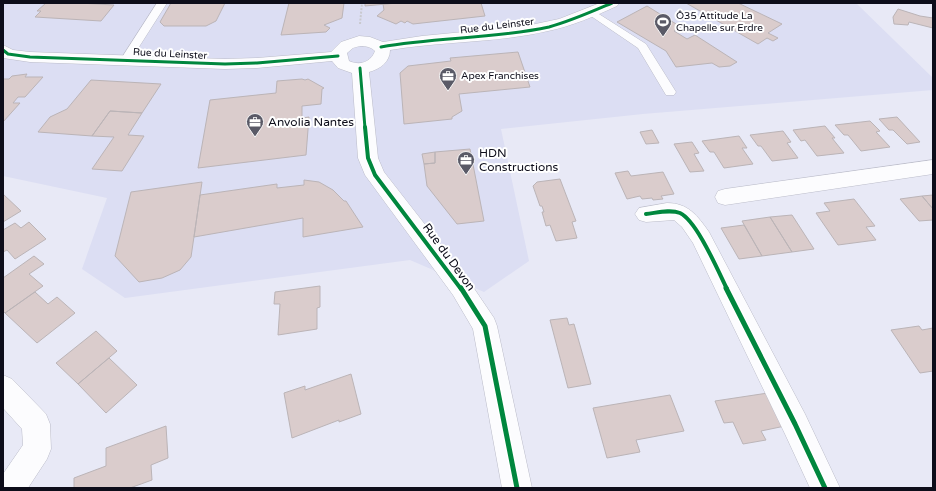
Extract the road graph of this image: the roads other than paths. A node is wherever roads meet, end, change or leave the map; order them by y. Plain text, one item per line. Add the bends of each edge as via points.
1 (162, 3) edge
2 (612, 3) edge
3 (591, 12) junction
4 (381, 47) junction
5 (3, 50) edge
6 (338, 56) junction
7 (126, 60) junction
8 (360, 68) junction
9 (670, 92) dead end
10 (933, 167) edge
11 (725, 197) dead end
12 (646, 214) dead end
13 (3, 388) edge
14 (11, 488) edge
15 (518, 488) edge
16 (825, 488) edge

1 - 7 lane
2 - 3 street, Rue du Leinster
3 - 4 street, Rue du Leinster via 548,27 516,33
3 - 9 lane via 642,46
4 - 6 street via 372,42 353,43 342,48
4 - 8 street via 384,51 380,60
5 - 7 street, Rue du Leinster via 8,54 30,57
6 - 7 street, Rue du Leinster via 257,64
6 - 8 street via 342,64
8 - 15 street, Rue du Devon via 368,158 375,175 461,288 485,326
10 - 11 street
12 - 16 street via 672,211 686,215 701,238
13 - 14 street via 36,424 37,449

